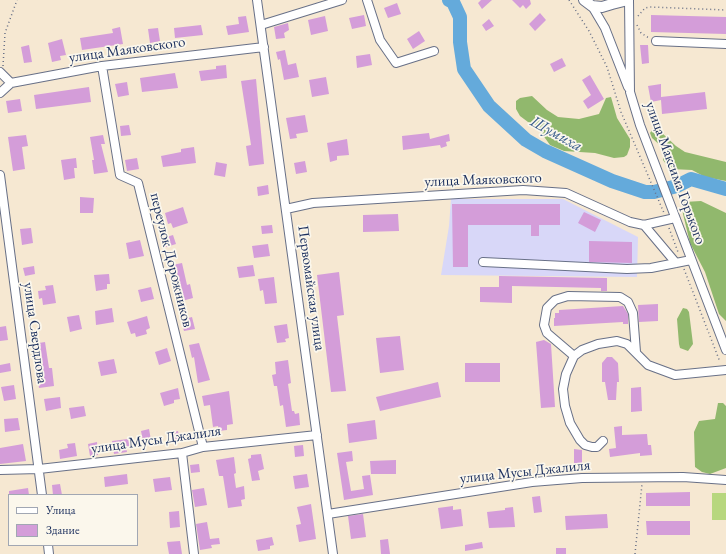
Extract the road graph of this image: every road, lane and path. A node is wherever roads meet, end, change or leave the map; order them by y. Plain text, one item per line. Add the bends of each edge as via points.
1 (17, 0) edge
2 (257, 0) edge
3 (342, 0) edge
4 (367, 0) edge
5 (569, 0) edge
6 (628, 0) edge
7 (615, 2) edge
8 (588, 3) edge
9 (726, 10) edge
10 (636, 23) junction
11 (261, 25) junction
12 (636, 30) dead end
13 (656, 41) joint
14 (726, 44) edge
15 (264, 47) junction
16 (434, 51) dead end
17 (102, 66) junction
18 (1, 73) edge
19 (11, 83) junction
20 (630, 92) junction
21 (0, 93) edge
22 (0, 175) edge
23 (286, 209) junction
24 (675, 218) junction
25 (666, 219) junction
26 (644, 225) junction
27 (691, 260) junction
28 (483, 262) dead end
29 (679, 263) junction
30 (723, 334) edge
31 (726, 350) edge
32 (636, 352) junction
33 (574, 356) junction
34 (725, 370) edge
35 (317, 435) junction
36 (603, 441) dead end
37 (203, 447) junction
38 (182, 453) junction
39 (39, 469) junction
40 (0, 470) edge
41 (642, 478) junction
42 (726, 480) edge
43 (42, 494) edge
44 (328, 514) junction
45 (194, 554) edge
46 (333, 554) edge
47 (635, 554) edge

1 - 18 path via 5,33
2 - 11 street, Первомайская улица
3 - 11 street
4 - 16 street via 380,40 396,63
5 - 25 path via 589,31 607,67 621,112
6 - 7 main road
6 - 20 street, улица Максима Горького
7 - 8 main road via 602,8
8 - 20 street via 605,28
9 - 10 path via 645,8
10 - 12 path
10 - 13 path via 641,33
11 - 15 street, Первомайская улица
13 - 14 street
15 - 17 street, улица Маяковского
15 - 23 street, Первомайская улица
17 - 19 street, улица Маяковского
17 - 37 street, переулок Дорожников via 120,175 138,183
18 - 19 street
19 - 21 street
20 - 24 street, улица Максима Горького
22 - 39 street, улица Свердлова
23 - 26 street, улица Маяковского via 313,203 523,190 566,193 630,222
23 - 35 street, Первомайская улица
24 - 25 street
24 - 27 street, улица Максима Горького
25 - 26 street
25 - 29 path
26 - 29 street
27 - 29 street
27 - 30 street, улица Максима Горького
28 - 29 street via 627,269
29 - 34 path
30 - 31 street, улица Максима Горького
32 - 33 street via 627,344 617,341 598,344
32 - 33 street via 633,313 628,302 620,297 568,296 555,300 547,308 544,325 547,333
32 - 34 street via 648,365 675,375
33 - 36 street via 563,389 570,423 585,445 597,447
35 - 37 street, улица Мусы Джалиля
35 - 44 street, Первомайская улица
37 - 38 street, улица Мусы Джалиля
38 - 39 street, улица Мусы Джалиля
38 - 45 street
39 - 40 street, улица Мусы Джалиля
39 - 43 street, улица Свердлова
41 - 42 street, улица Мусы Джалиля
41 - 44 street, улица Мусы Джалиля via 582,478 532,482
41 - 47 path
44 - 46 street, Первомайская улица

